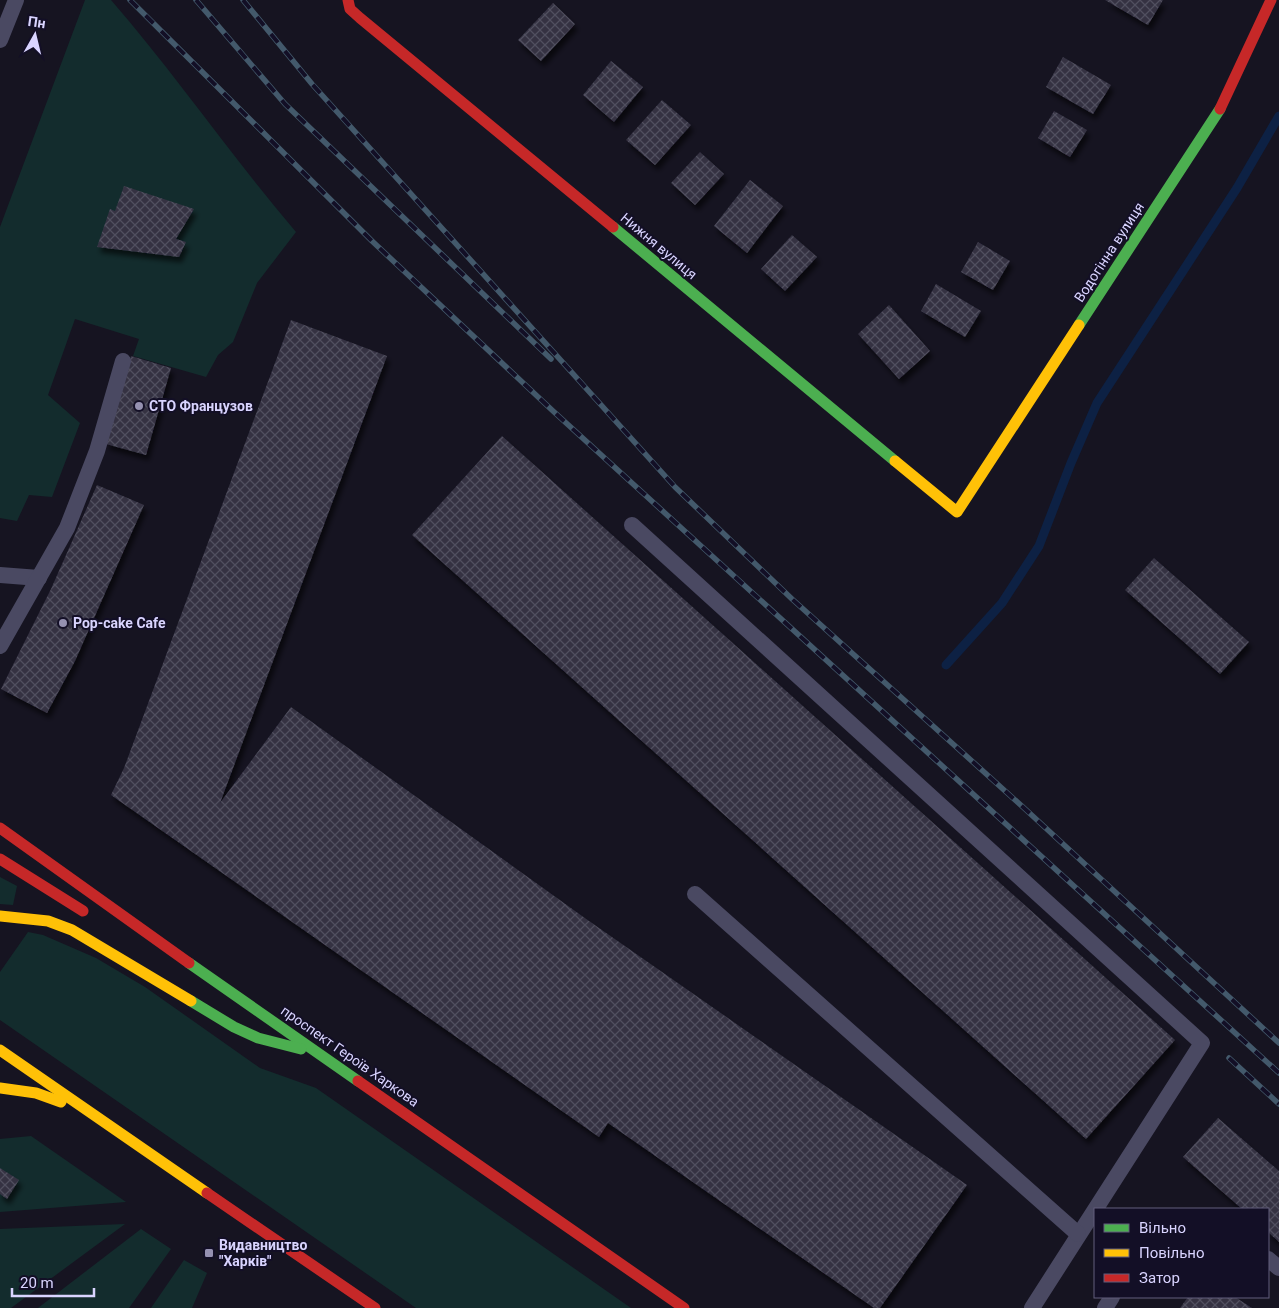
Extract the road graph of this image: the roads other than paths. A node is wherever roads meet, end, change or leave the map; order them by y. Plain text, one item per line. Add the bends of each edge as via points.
1 (16, 0) edge
2 (348, 0) edge
3 (1271, 0) edge
4 (0, 40) edge
5 (123, 361) dead end
6 (957, 512) joint
7 (632, 525) dead end
8 (0, 575) edge
9 (39, 578) junction
10 (0, 646) edge
11 (0, 828) edge
12 (0, 859) edge
13 (695, 894) dead end
14 (0, 916) edge
15 (92, 918) dead end
16 (243, 1018) dead end
17 (0, 1050) edge
18 (317, 1052) junction
19 (0, 1088) edge
20 (106, 1122) junction
21 (1095, 1208) edge
22 (1094, 1209) edge
23 (1078, 1234) junction
24 (1269, 1260) edge
25 (1279, 1268) edge
26 (375, 1308) edge
27 (684, 1308) edge
28 (1032, 1308) edge

1 - 4 lane
2 - 6 main road, Нижня вулиця via 350,10
3 - 6 main road, Водогінна вулиця via 1226,100
5 - 9 lane via 98,450 67,528
7 - 21 lane via 1202,1043
8 - 9 lane
9 - 10 lane
11 - 18 main road, проспект Героїв Харкова
12 - 15 main road
13 - 23 lane
14 - 18 main road via 48,921 72,930 258,1038
16 - 18 main road
17 - 20 main road
18 - 27 main road, проспект Героїв Харкова
19 - 20 main road via 36,1093
20 - 26 main road
22 - 23 lane
23 - 28 lane
24 - 25 lane

